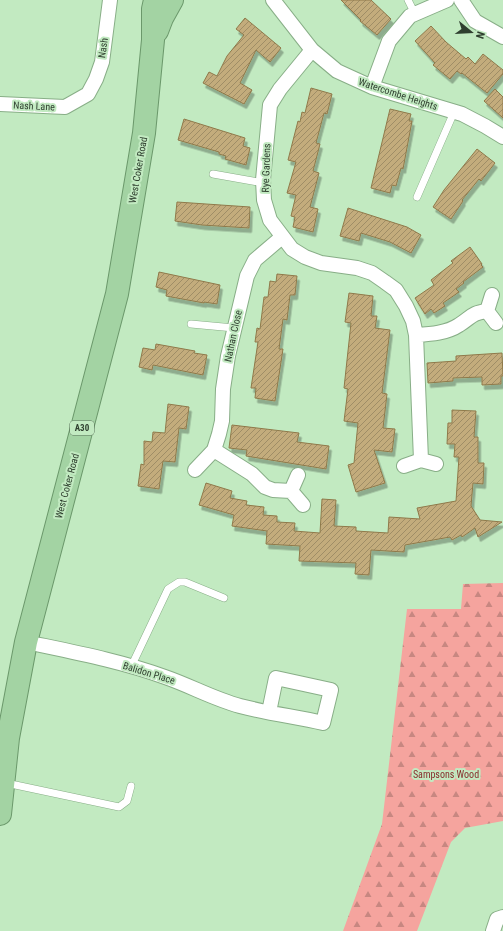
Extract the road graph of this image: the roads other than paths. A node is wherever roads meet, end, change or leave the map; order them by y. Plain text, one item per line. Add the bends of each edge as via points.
1 (110, 0) edge
2 (155, 0) edge
3 (172, 0) edge
4 (273, 0) edge
5 (408, 0) edge
6 (447, 0) edge
7 (461, 0) edge
8 (415, 14) junction
9 (503, 37) edge
10 (153, 40) junction
11 (312, 50) junction
12 (372, 88) junction
13 (88, 94) joint
14 (0, 104) edge
15 (454, 112) junction
16 (503, 137) edge
17 (213, 174) dead end
18 (264, 183) junction
19 (417, 197) dead end
20 (282, 237) junction
21 (492, 295) dead end
22 (487, 311) junction
23 (496, 323) dead end
24 (191, 324) dead end
25 (234, 328) junction
26 (416, 335) junction
27 (214, 450) junction
28 (420, 460) junction
29 (436, 464) dead end
30 (404, 466) dead end
31 (195, 470) dead end
32 (298, 475) dead end
33 (291, 491) junction
34 (303, 505) dead end
35 (224, 598) dead end
36 (26, 642) junction
37 (131, 667) junction
38 (269, 712) junction
39 (3, 783) junction
40 (132, 786) dead end
41 (0, 814) edge
42 (503, 917) edge
43 (493, 931) edge

1 - 13 street, Nash via 102,62
2 - 10 highway, West Coker Road / A30
3 - 10 highway, West Coker Road / A30
4 - 11 street, Watercombe Heights
5 - 8 lane
6 - 8 street
7 - 9 street via 475,21
8 - 12 street via 410,16 389,41
10 - 36 highway, West Coker Road / A30 via 144,133 117,294
11 - 12 street, Watercombe Heights via 337,71
11 - 18 street, Rye Gardens via 270,105
12 - 15 street, Watercombe Heights
13 - 14 street, Nash Lane via 65,107
15 - 16 street, Watercombe Heights
15 - 19 lane
17 - 18 lane
18 - 20 street, Rye Gardens via 264,200 270,220
20 - 25 street, Nathan Close via 255,260 247,276
20 - 26 street, Rye Gardens via 292,249 305,257 321,263 357,268 372,273 396,290 406,306
21 - 22 street
22 - 23 street
22 - 26 street via 476,312 448,330
24 - 25 lane
25 - 27 street, Nathan Close via 223,389 222,421
26 - 28 street, Rye Gardens
27 - 31 street, Nathan Close
27 - 33 street via 252,474 265,487
28 - 29 street
28 - 30 street
32 - 33 street
33 - 34 street
35 - 37 lane via 185,582 179,582 168,589
36 - 37 street, Balidon Place
36 - 39 highway, West Coker Road / A30 via 8,738
37 - 38 street, Balidon Place via 167,677 239,705
38 - 38 street, Balidon Place via 323,723 331,690 276,678
39 - 40 lane via 119,807 127,801
39 - 41 highway, West Coker Road / A30
42 - 43 street via 497,919

